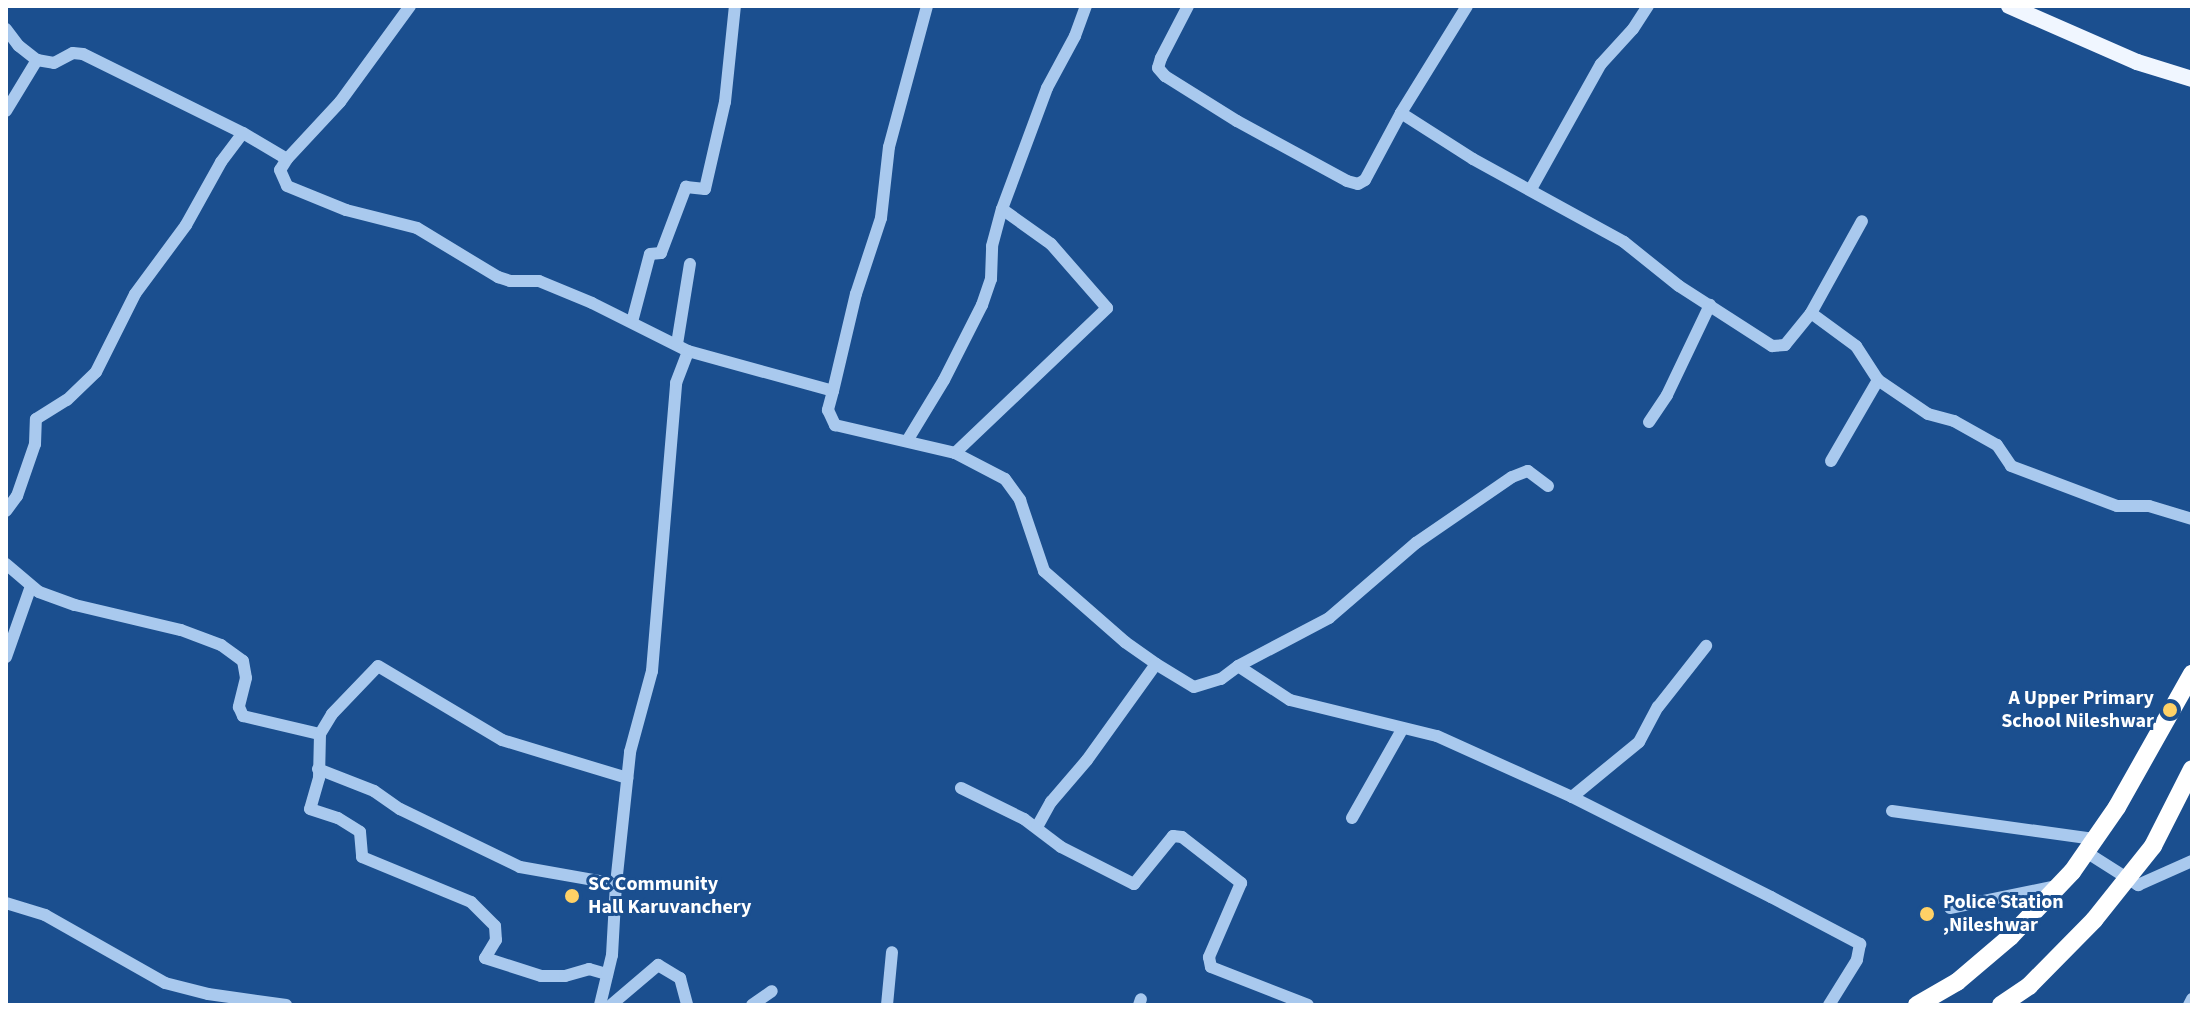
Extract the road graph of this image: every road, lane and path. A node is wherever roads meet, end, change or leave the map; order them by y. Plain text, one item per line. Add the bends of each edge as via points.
1 (410, 6) edge
2 (735, 6) edge
3 (927, 6) edge
4 (1086, 6) edge
5 (1188, 6) edge
6 (1467, 6) edge
7 (1648, 6) edge
8 (2009, 6) edge
9 (6, 29) edge
10 (37, 60) junction
11 (2192, 79) edge
12 (6, 111) edge
13 (1401, 113) junction
14 (243, 133) junction
15 (287, 159) junction
16 (1531, 189) junction
17 (1002, 209) junction
18 (1862, 221) dead end
19 (690, 264) dead end
20 (1710, 305) junction
21 (1811, 313) junction
22 (632, 322) junction
23 (682, 348) junction
24 (1878, 380) junction
25 (833, 391) junction
26 (1649, 422) dead end
27 (907, 441) junction
28 (955, 453) junction
29 (1831, 461) dead end
30 (1548, 486) dead end
31 (6, 511) edge
32 (2192, 519) edge
33 (6, 564) edge
34 (31, 586) junction
35 (1706, 646) dead end
36 (6, 657) edge
37 (1156, 664) junction
38 (1238, 666) junction
39 (2192, 674) edge
40 (1403, 728) junction
41 (320, 734) junction
42 (318, 769) junction
43 (2192, 769) edge
44 (627, 778) junction
45 (961, 788) dead end
46 (1572, 797) junction
47 (1892, 811) dead end
48 (1352, 818) dead end
49 (1037, 827) junction
50 (2090, 846) junction
51 (2192, 861) edge
52 (2127, 878) junction
53 (616, 884) junction
54 (2059, 886) junction
55 (6, 903) edge
56 (1950, 908) dead end
57 (892, 952) dead end
58 (607, 974) junction
59 (772, 991) dead end
60 (2192, 999) edge
61 (286, 1005) edge
62 (600, 1005) edge
63 (611, 1005) edge
64 (687, 1005) edge
65 (752, 1005) edge
66 (887, 1005) edge
67 (1308, 1005) edge
68 (1829, 1005) edge
69 (1917, 1005) edge
70 (2001, 1005) edge
71 (2189, 1005) edge

1 - 15 street via 340,102
2 - 22 street via 725,102 705,189 686,187 661,253 650,254
3 - 25 street via 889,147 878,229
4 - 17 street via 1047,88
5 - 13 street via 1161,58 1158,68 1165,76 1347,181 1365,180
6 - 13 street
7 - 16 street via 1601,64
8 - 11 main road via 2137,62
9 - 10 street
10 - 12 street
10 - 14 street via 54,63 83,54
13 - 16 street
14 - 15 street
14 - 31 street via 135,294 96,372 67,400 36,419 35,444 17,496
15 - 22 street via 280,170 287,186 346,210 417,228 498,277 539,281
16 - 20 street via 1624,242
17 - 27 street via 982,305
17 - 28 street via 1051,244 1107,308
18 - 21 street
19 - 23 street
20 - 21 street via 1779,347
20 - 26 street
21 - 24 street via 1856,346
22 - 23 street
23 - 25 street
23 - 44 street via 652,671
24 - 29 street
24 - 32 street via 1928,414 1954,421 1997,445 2011,466 2117,506 2149,506
25 - 27 street via 828,410 835,425
27 - 28 street
28 - 37 street via 1005,479 1020,500 1044,571
30 - 38 street via 1528,471 1512,477 1416,543 1329,618
33 - 34 street
34 - 36 street
34 - 41 street via 75,605 221,645 243,661 243,716
35 - 46 street via 1658,707 1639,742
37 - 38 street via 1194,687 1221,679
37 - 49 street
38 - 40 street via 1290,700
39 - 50 highway
40 - 46 street via 1437,736
40 - 48 street
41 - 42 street
41 - 44 street via 378,666 502,740
42 - 53 street via 374,791 520,867
42 - 58 street via 310,809 360,832 362,857 471,902 495,926 496,940 485,958 541,976 589,969
43 - 52 highway via 2153,846
44 - 53 street
45 - 49 street
46 - 68 street via 1853,939 1861,951
47 - 50 street
49 - 67 street via 1061,847 1134,884 1173,836 1182,837 1241,883 1209,957 1211,967
50 - 52 street
50 - 54 highway
51 - 52 street via 2138,885
52 - 70 highway via 2040,975
53 - 58 street
54 - 56 street
54 - 69 highway via 2000,946 1957,982
55 - 61 street via 45,915 165,983
57 - 66 street
58 - 62 street
59 - 65 street
60 - 71 street
63 - 64 street via 658,965 680,978

